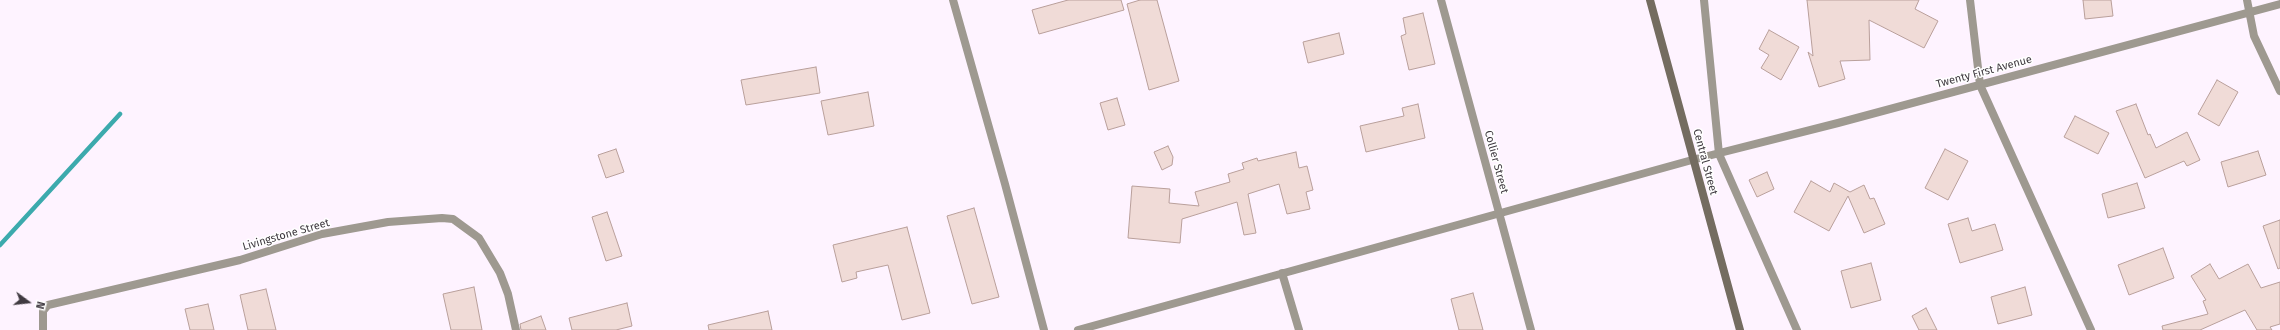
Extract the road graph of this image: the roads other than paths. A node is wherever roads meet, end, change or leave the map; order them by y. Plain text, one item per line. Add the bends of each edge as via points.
1 (952, 0) edge
2 (1441, 0) edge
3 (1650, 0) edge
4 (1704, 0) edge
5 (1970, 0) edge
6 (2247, 0) edge
7 (2280, 4) edge
8 (2248, 12) junction
9 (1980, 85) junction
10 (2280, 91) edge
11 (1719, 154) junction
12 (1692, 160) junction
13 (1499, 215) junction
14 (1282, 273) junction
15 (43, 330) edge
16 (516, 330) edge
17 (1044, 330) edge
18 (1078, 330) edge
19 (1299, 330) edge
20 (1531, 330) edge
21 (1740, 330) edge
22 (1797, 330) edge
23 (2091, 330) edge

1 - 17 street via 1006,184
2 - 13 street, Collier Street
3 - 12 main road, Central Street
4 - 11 street
5 - 9 street
6 - 8 street
7 - 8 street, Twenty First Avenue
8 - 9 street, Twenty First Avenue
8 - 10 street via 2254,36
9 - 11 street, Twenty First Avenue
9 - 23 street
11 - 12 street, Twenty First Avenue
11 - 22 street
12 - 13 street, Twenty First Avenue
12 - 21 main road, Central Street
13 - 14 street, Twenty First Avenue
13 - 20 street, Collier Street
14 - 18 street, Twenty First Avenue
14 - 19 street
15 - 16 street, Livingstone Street via 43,311 48,305 233,262 322,234 388,222 442,218 454,219 479,238 500,273 508,294

